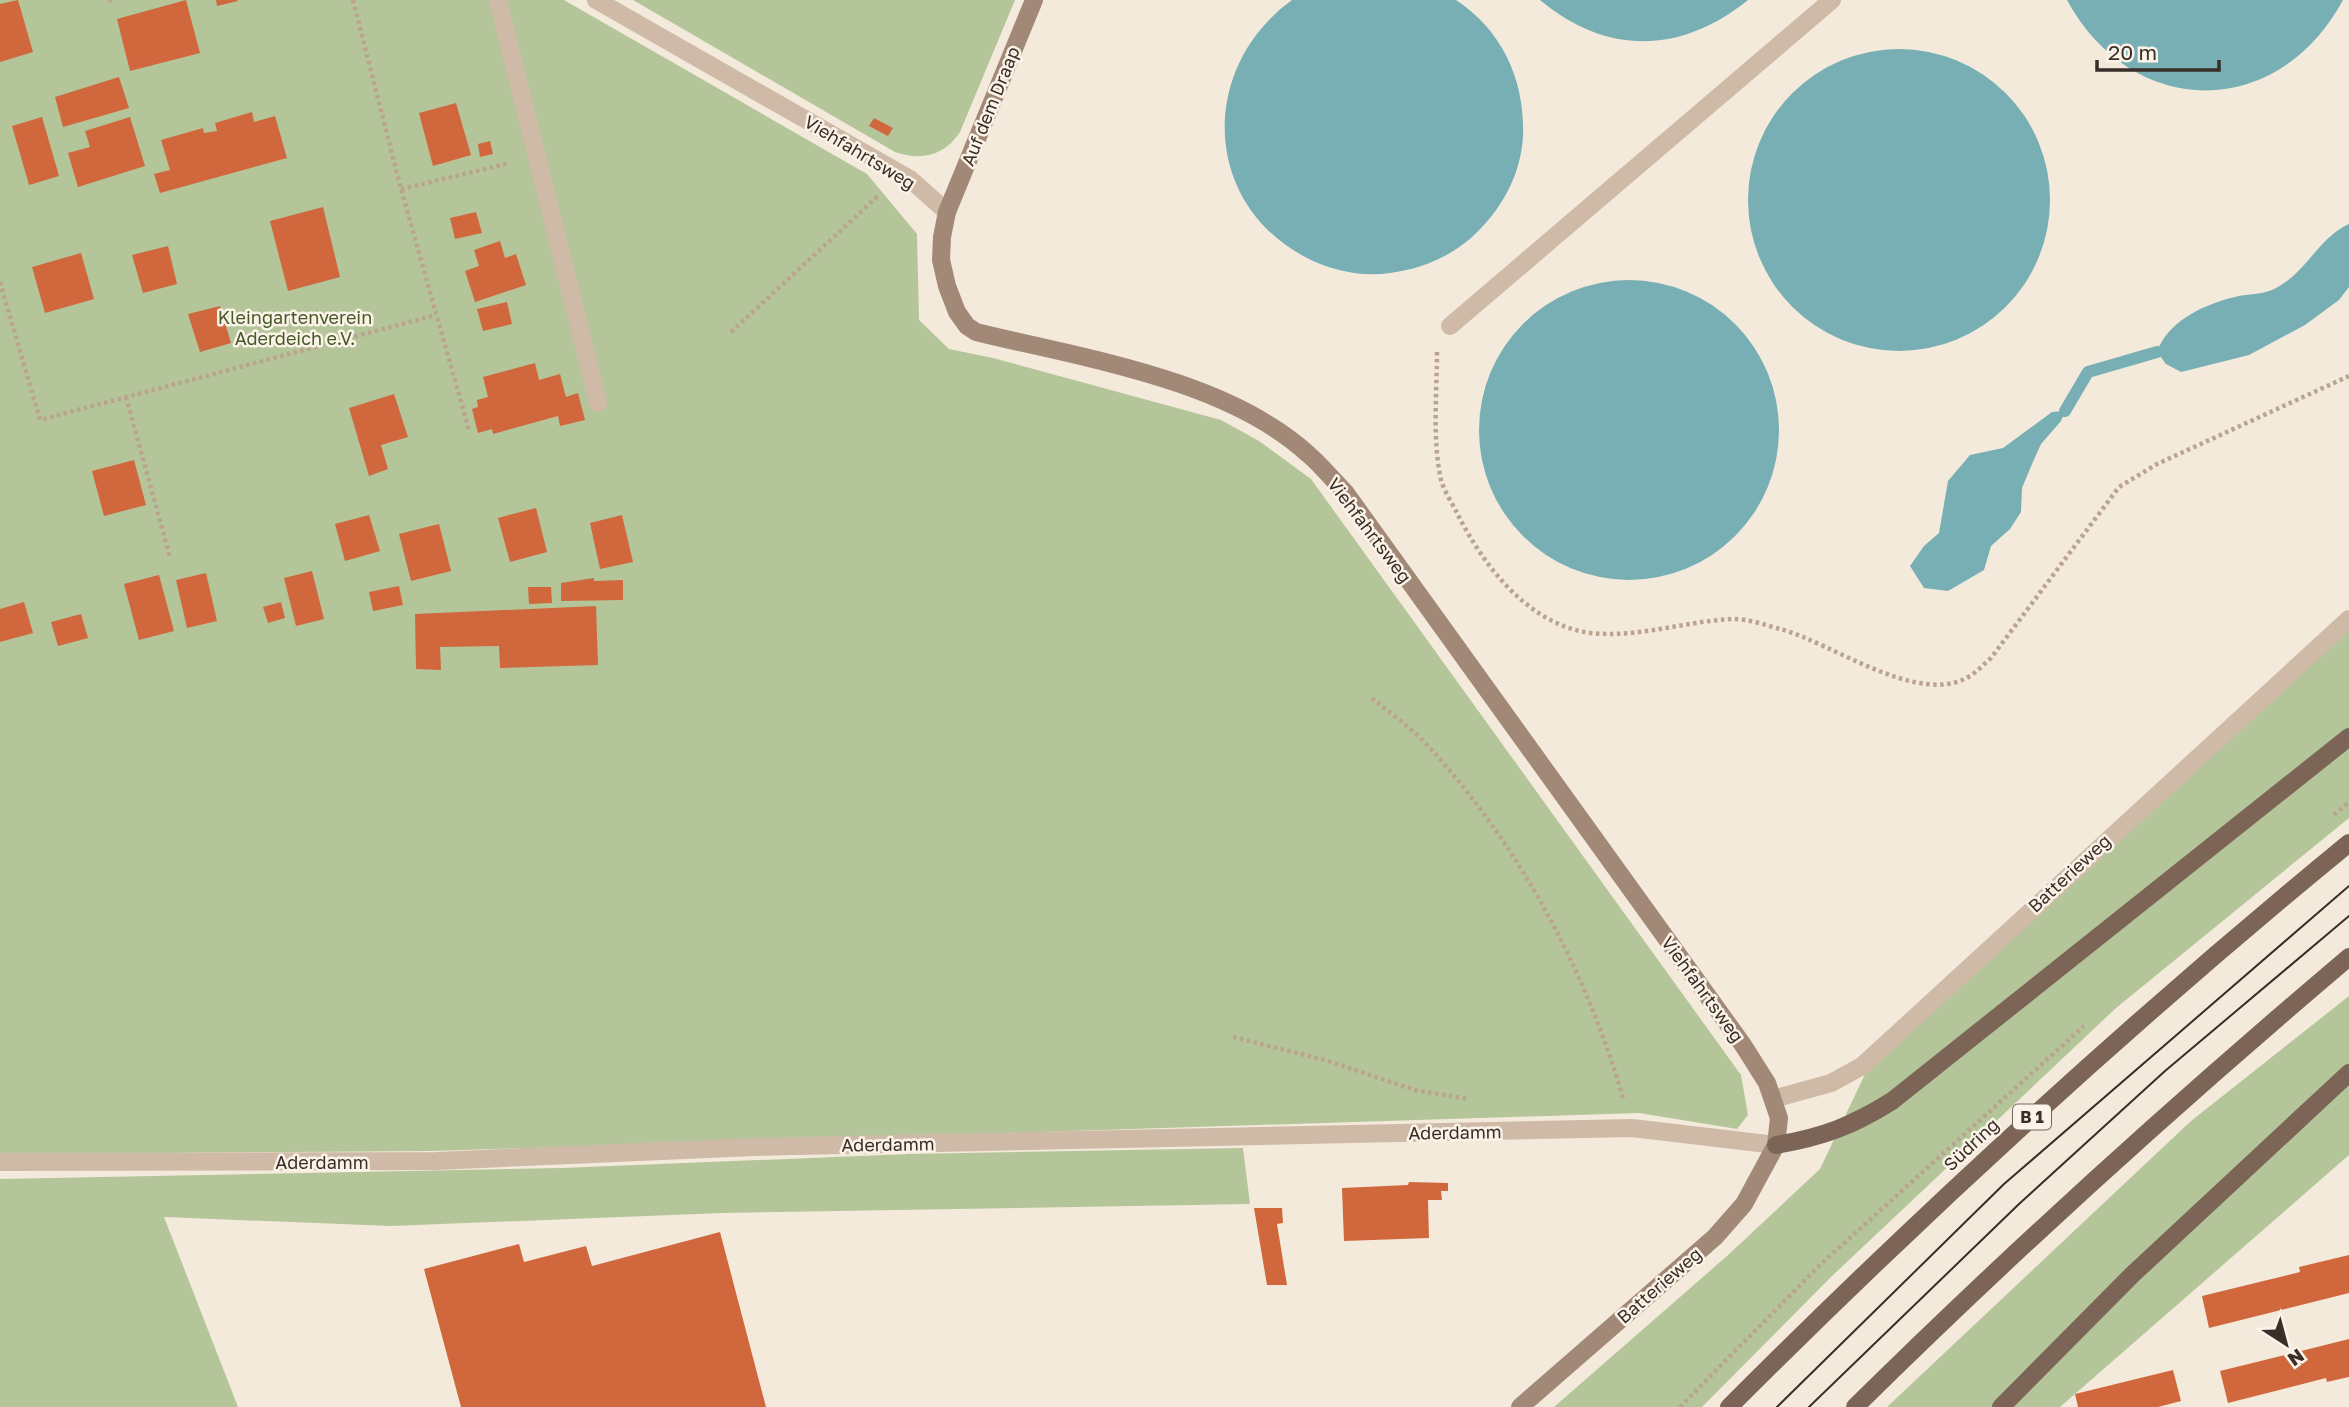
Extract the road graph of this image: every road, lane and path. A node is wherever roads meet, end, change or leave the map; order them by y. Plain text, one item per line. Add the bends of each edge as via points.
1 (353, 0) edge
2 (498, 0) edge
3 (596, 0) edge
4 (1034, 0) edge
5 (1832, 0) edge
6 (534, 157) junction
7 (910, 179) junction
8 (401, 189) junction
9 (947, 212) junction
10 (0, 282) edge
11 (436, 315) junction
12 (1450, 326) joint
13 (732, 332) dead end
14 (2349, 376) edge
15 (126, 397) junction
16 (598, 403) dead end
17 (469, 430) dead end
18 (170, 557) dead end
19 (2349, 619) edge
20 (1372, 698) dead end
21 (2349, 737) edge
22 (2349, 843) edge
23 (2349, 957) edge
24 (1233, 1037) dead end
25 (2349, 1073) edge
26 (1773, 1099) junction
27 (1481, 1101) dead end
28 (1632, 1128) junction
29 (1776, 1145) junction
30 (0, 1162) edge
31 (1520, 1407) edge
32 (1729, 1407) edge
33 (1855, 1407) edge
34 (2001, 1407) edge

1 - 8 path
2 - 6 lane
3 - 7 lane, Viehfahrtsweg
4 - 9 street, Auf dem Draap
5 - 12 lane
6 - 8 path
6 - 16 lane
7 - 9 lane, Viehfahrtsweg
7 - 13 path via 873,199
8 - 11 path
9 - 26 street, Viehfahrtsweg via 941,260 953,304 967,326 1190,386 1256,419 1307,453 1345,492 1743,1045
10 - 15 path via 40,420
11 - 15 path
11 - 17 path
12 - 14 path via 1437,344 1436,441 1441,482 1493,572 1526,605 1588,633 1644,633 1736,619 1783,629 1878,669 1936,685 1969,677 1991,659 2119,487 2157,464
15 - 18 path
19 - 26 lane, Batterieweg via 1863,1066 1831,1083
20 - 28 path via 1428,745 1511,852 1546,907 1581,984
21 - 29 main road via 1892,1101 1822,1137
22 - 32 main road, Südring / B 1 via 2120,1035 1844,1291
23 - 33 main road via 2081,1191
24 - 27 path via 1325,1060 1415,1090
25 - 34 main road via 2133,1274
26 - 29 street, Viehfahrtsweg via 1779,1118
28 - 29 lane, Aderdamm
28 - 30 lane, Aderdamm via 754,1147 436,1161
29 - 31 street, Batterieweg via 1744,1204 1715,1237

